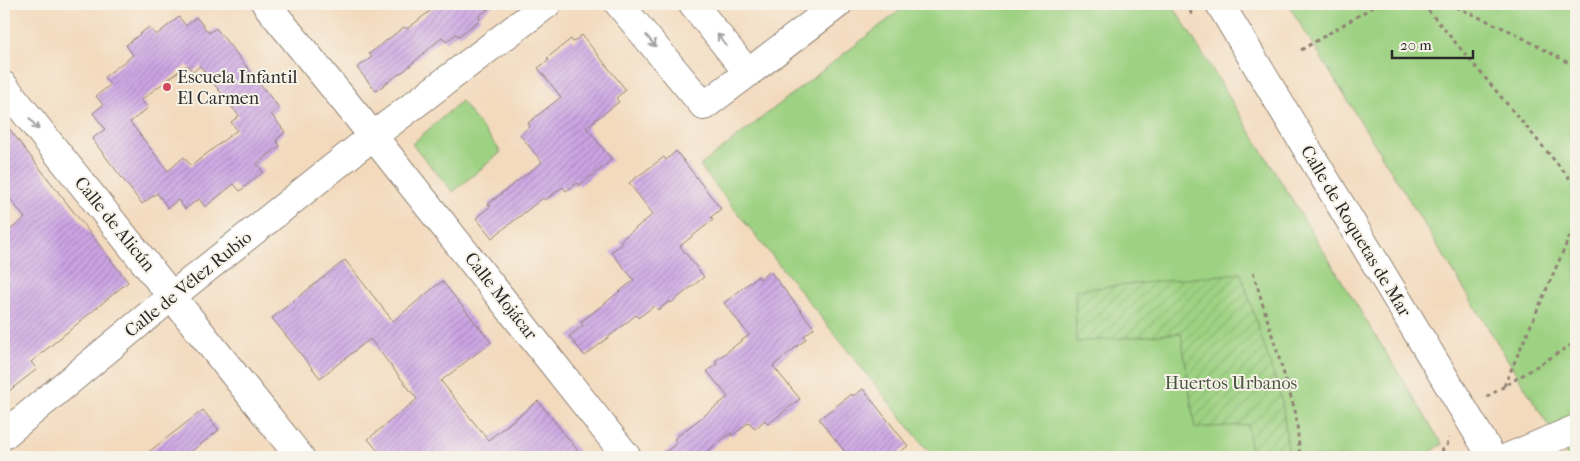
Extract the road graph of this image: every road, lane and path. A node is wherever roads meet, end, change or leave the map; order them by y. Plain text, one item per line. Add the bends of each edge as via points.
1 (266, 4) edge
2 (546, 4) edge
3 (619, 4) edge
4 (693, 4) edge
5 (838, 4) edge
6 (1220, 4) edge
7 (1378, 4) edge
8 (1423, 4) edge
9 (1449, 4) edge
10 (1301, 50) dead end
11 (1576, 67) edge
12 (748, 73) junction
13 (4, 86) edge
14 (374, 136) junction
15 (1576, 186) edge
16 (1576, 222) edge
17 (1253, 272) dead end
18 (172, 296) junction
19 (1576, 342) edge
20 (1504, 387) junction
21 (1464, 412) junction
22 (1576, 429) edge
23 (4, 435) edge
24 (300, 457) edge
25 (628, 457) edge
26 (1300, 457) edge
27 (1492, 457) edge
28 (1509, 457) edge

1 - 14 street
2 - 14 street, Calle de Vélez Rubio
3 -> 12 street via 704,106
12 -> 4 street
5 - 12 street
6 - 21 street, Calle de Roquetas de Mar
7 - 10 path
8 - 15 path
9 - 11 path via 1510,31
13 -> 18 street, Calle de Alicún
14 - 18 street, Calle de Vélez Rubio
14 - 25 street, Calle Mojácar
16 - 20 path
17 - 26 path via 1296,414
18 - 23 street, Calle de Vélez Rubio
18 - 24 street, Calle de Alicún
19 - 20 path
20 - 21 path
21 - 27 street, Calle de Roquetas de Mar
22 - 28 street

